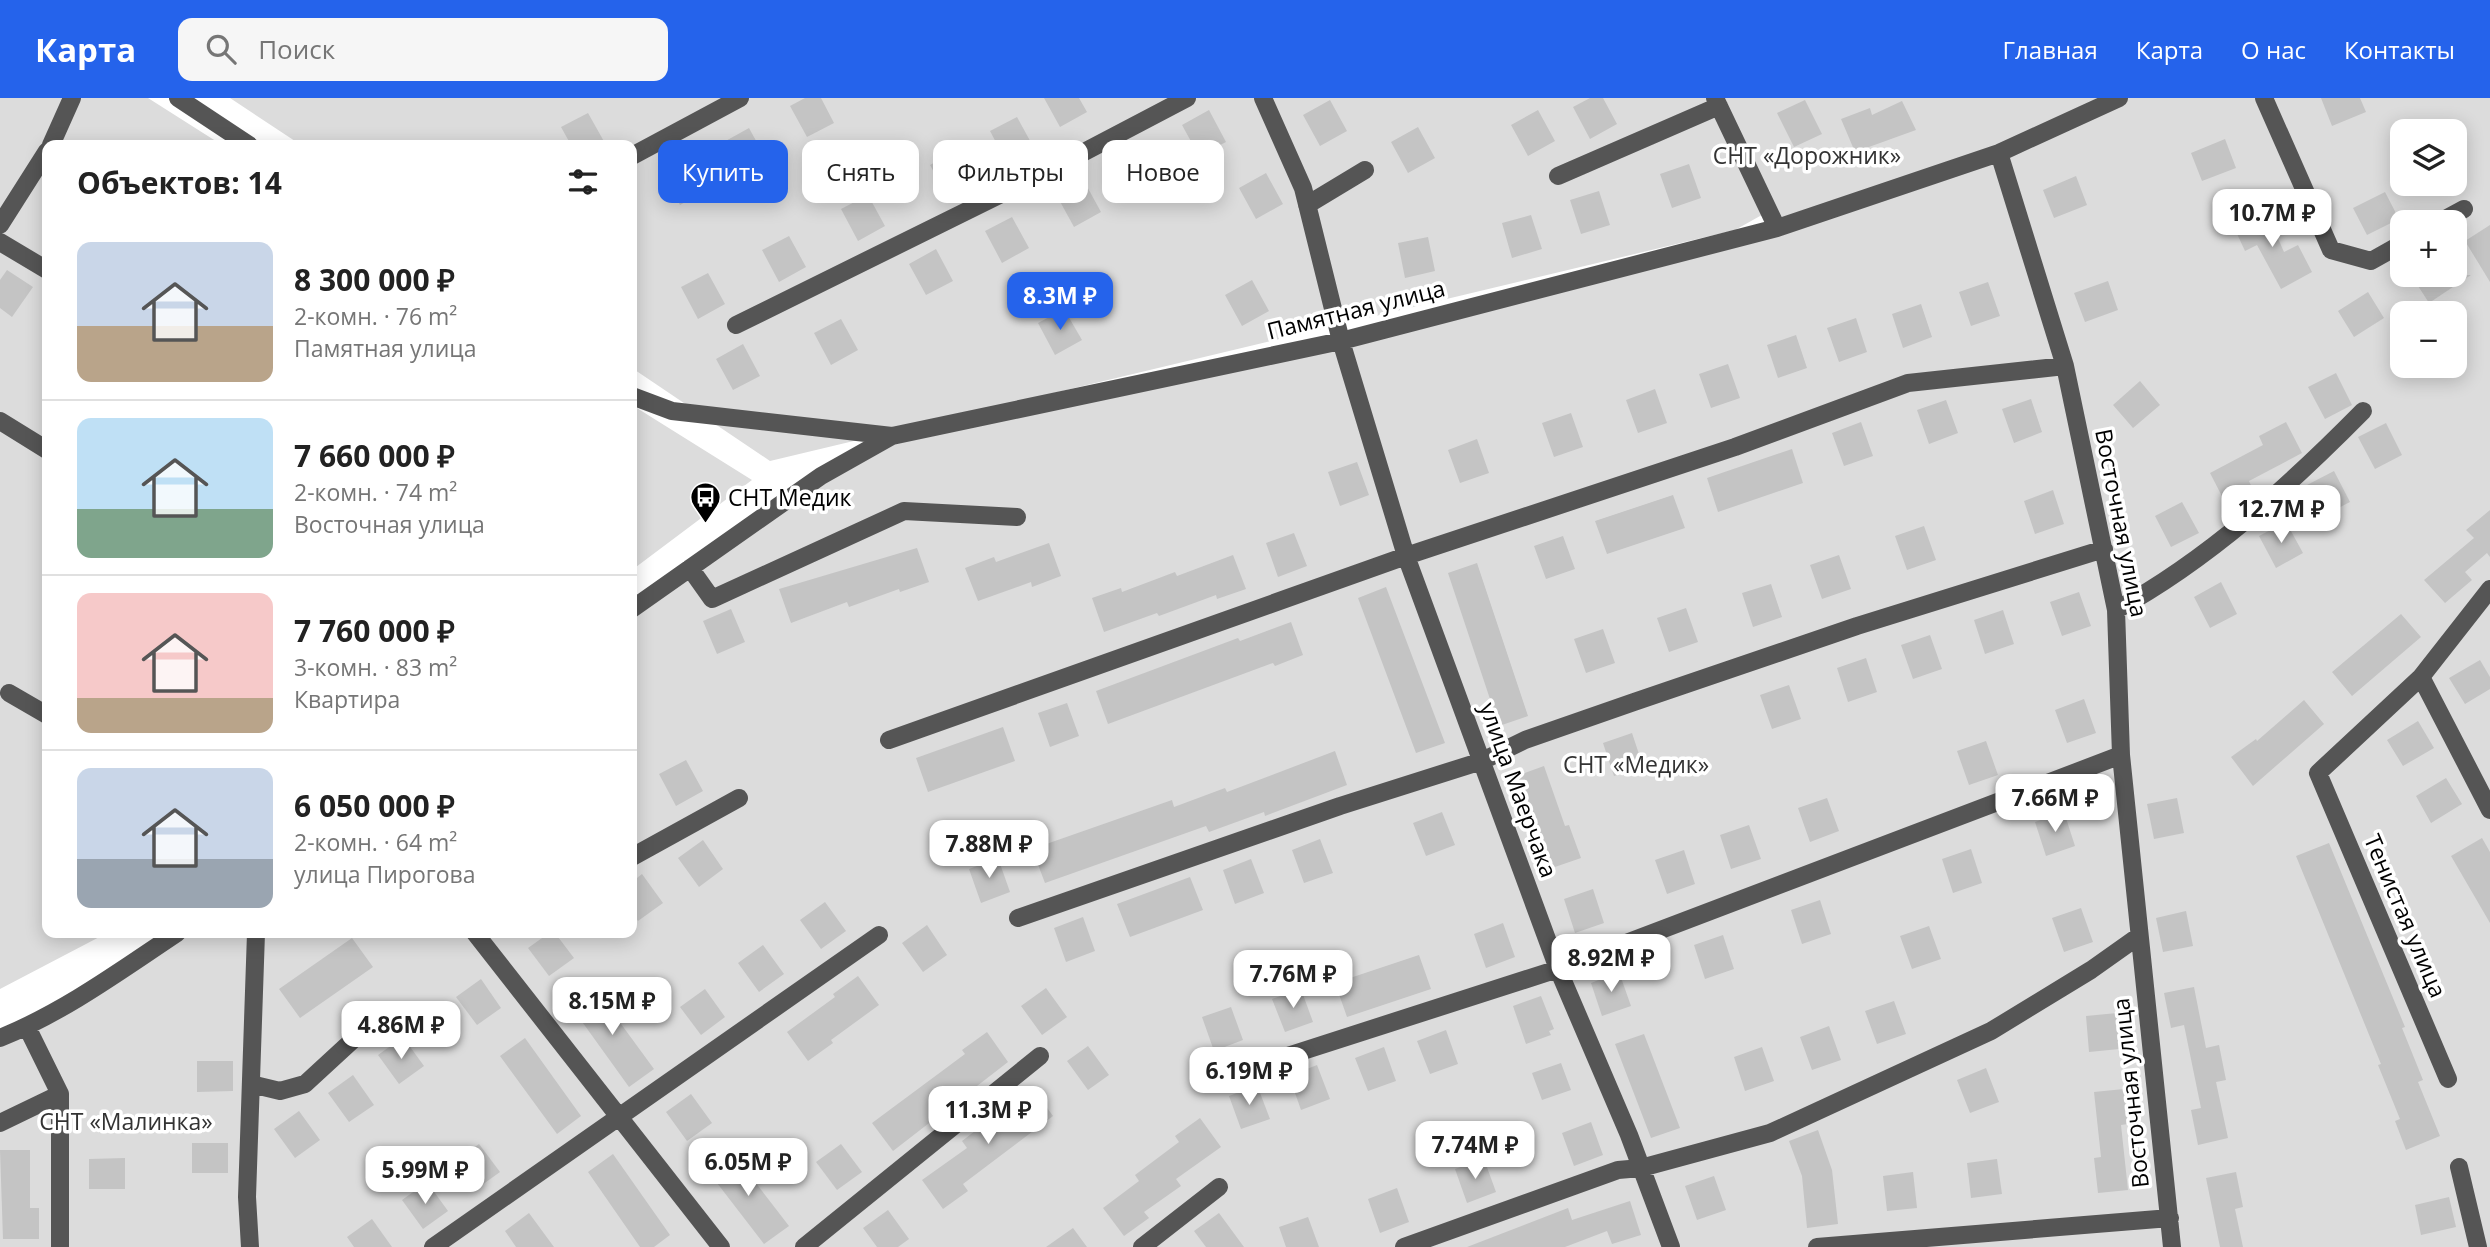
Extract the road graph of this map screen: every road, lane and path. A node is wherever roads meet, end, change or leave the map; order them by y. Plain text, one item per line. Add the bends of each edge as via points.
1 (72, 98) edge
2 (178, 98) edge
3 (740, 98) edge
4 (1187, 98) edge
5 (1264, 98) edge
6 (2119, 98) edge
7 (2264, 98) edge
8 (1717, 102) edge
9 (53, 140) edge
10 (241, 140) edge
11 (637, 153) edge
12 (1999, 153) junction
13 (42, 159) edge
14 (1365, 170) dead end
15 (1558, 176) dead end
16 (1307, 205) junction
17 (0, 225) edge
18 (1777, 228) junction
19 (0, 242) edge
20 (2390, 250) edge
21 (42, 268) edge
22 (736, 325) dead end
23 (1341, 341) junction
24 (2065, 366) junction
25 (637, 398) edge
26 (2363, 411) dead end
27 (0, 421) edge
28 (892, 436) junction
29 (42, 447) edge
30 (1017, 517) dead end
31 (2104, 549) junction
32 (1406, 556) junction
33 (690, 568) junction
34 (2490, 589) edge
35 (637, 605) edge
36 (2116, 610) junction
37 (2421, 677) junction
38 (9, 693) dead end
39 (42, 712) edge
40 (889, 740) dead end
41 (2121, 755) junction
42 (1482, 761) junction
43 (739, 798) dead end
44 (2490, 810) edge
45 (637, 854) edge
46 (1018, 918) dead end
47 (879, 935) dead end
48 (2139, 936) junction
49 (170, 938) edge
50 (256, 938) edge
51 (483, 938) edge
52 (1558, 969) junction
53 (27, 1027) junction
54 (0, 1038) edge
55 (355, 1038) dead end
56 (1041, 1056) dead end
57 (1247, 1069) dead end
58 (2448, 1079) dead end
59 (251, 1084) junction
60 (60, 1094) junction
61 (618, 1117) junction
62 (0, 1123) edge
63 (2459, 1167) dead end
64 (1641, 1168) junction
65 (1219, 1187) dead end
66 (2169, 1218) junction
67 (60, 1247) edge
68 (250, 1247) edge
69 (433, 1247) edge
70 (721, 1247) edge
71 (804, 1247) edge
72 (1142, 1247) edge
73 (1404, 1247) edge
74 (1671, 1247) edge
75 (1817, 1247) edge
76 (2172, 1247) edge
77 (2479, 1247) edge

1 - 9 street
2 - 10 street
3 - 11 street
4 - 22 street
5 - 16 street, улица Маерчака
6 - 12 street, Памятная улица
7 - 20 street via 2331,250 2371,261
8 - 15 street
8 - 18 street
12 - 18 street, Памятная улица
12 - 24 street, Восточная улица
13 - 17 street
14 - 16 street
16 - 23 street, улица Маерчака
18 - 23 street, Памятная улица
19 - 21 street
23 - 28 street, Памятная улица
23 - 32 street, улица Маерчака
24 - 31 street, Восточная улица
24 - 32 street via 1908,383 1735,447
25 - 28 street via 672,411
26 - 36 street via 2255,511 2162,585
27 - 29 street
28 - 33 street, Памятная улица via 821,476
30 - 33 street via 905,511 712,599
31 - 36 street, Восточная улица
31 - 42 street via 1634,702 1525,740
32 - 40 street
32 - 42 street, улица Маерчака
33 - 35 street, Памятная улица
34 - 37 street
36 - 41 street, Восточная улица
37 - 44 street
37 - 58 street, Тенистая улица via 2318,773
38 - 39 street
41 - 48 street, Восточная улица
41 - 52 street
42 - 46 street
42 - 52 street, улица Маерчака
43 - 45 street
47 - 61 street
48 - 64 street via 1991,1031 1770,1133
48 - 66 street, Восточная улица
49 - 53 street
50 - 59 street
51 - 61 street
52 - 57 street
52 - 64 street, улица Маерчака
53 - 54 street
53 - 60 street
55 - 59 street via 305,1084 280,1091
56 - 71 street
59 - 68 street
60 - 62 street
60 - 67 street
61 - 69 street
61 - 70 street
63 - 77 street
64 - 73 street via 1618,1170
64 - 74 street, улица Маерчака
65 - 72 street
66 - 75 street
66 - 76 street, Восточная улица

